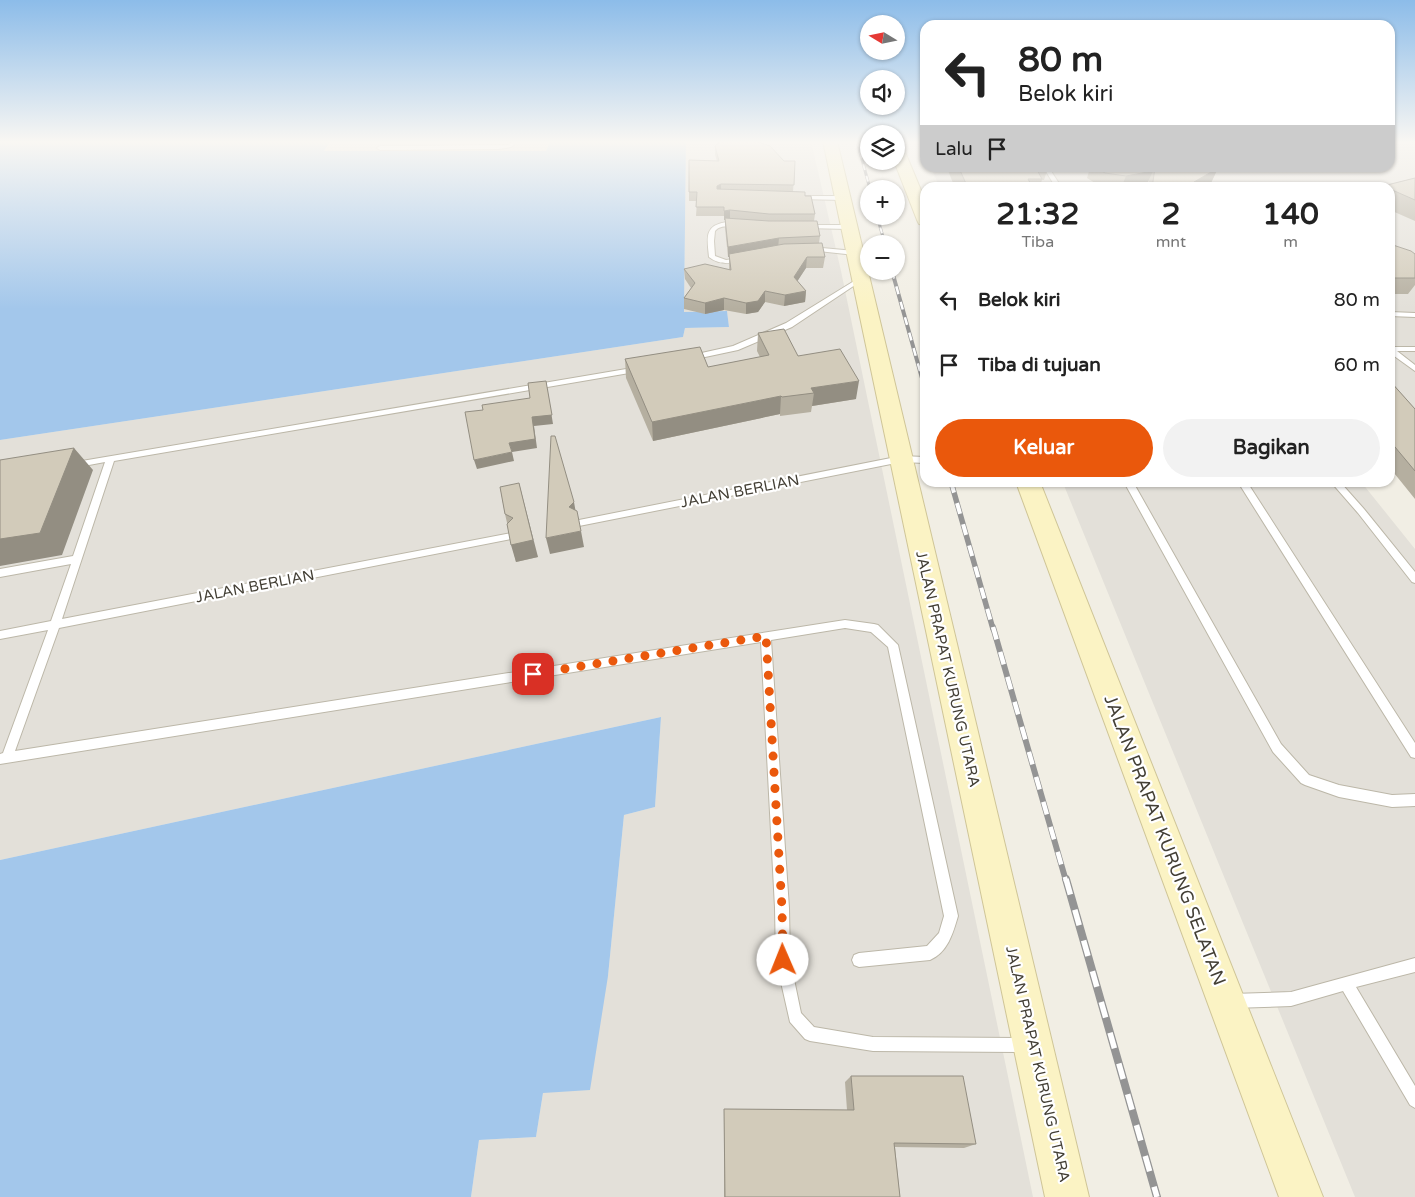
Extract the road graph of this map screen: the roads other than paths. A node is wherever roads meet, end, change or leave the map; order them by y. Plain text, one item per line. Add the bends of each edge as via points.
1 (788, 198) edge
2 (843, 198) joint
3 (750, 225) edge
4 (796, 227) edge
5 (806, 249) edge
6 (855, 253) junction
7 (749, 257) edge
8 (1395, 314) edge
9 (1415, 315) edge
10 (1395, 349) edge
11 (1415, 349) edge
12 (1395, 352) edge
13 (680, 360) edge
14 (643, 368) edge
15 (1415, 369) edge
16 (110, 459) junction
17 (913, 459) edge
18 (64, 466) edge
19 (1030, 487) edge
20 (1131, 487) edge
21 (1245, 487) edge
22 (1340, 487) edge
23 (579, 523) edge
24 (511, 536) edge
25 (76, 559) junction
26 (0, 573) edge
27 (1415, 579) edge
28 (55, 625) junction
29 (0, 635) edge
30 (766, 636) junction
31 (1415, 753) edge
32 (3, 758) edge
33 (1415, 800) edge
34 (859, 960) dead end
35 (1415, 965) edge
36 (1346, 983) junction
37 (1226, 1001) junction
38 (1033, 1045) junction
39 (1415, 1100) edge
40 (1068, 1197) edge
41 (1301, 1197) edge

1 - 2 lane
2 - 6 street, JALAN PRAPAT KURUNG UTARA
3 - 7 lane via 717,225 710,232 712,257 736,261
4 - 6 lane
5 - 6 lane
6 - 13 lane via 789,325 735,348
6 - 17 street, JALAN PRAPAT KURUNG UTARA
8 - 9 lane
10 - 11 lane
12 - 15 lane
14 - 16 lane
16 - 18 lane
16 - 25 lane
17 - 23 lane, JALAN BERLIAN
17 - 38 street, JALAN PRAPAT KURUNG UTARA
19 - 37 street, JALAN PRAPAT KURUNG SELATAN
20 - 33 lane via 1277,748 1305,779 1339,791 1392,801
21 - 31 lane
22 - 27 lane
24 - 28 lane, JALAN BERLIAN
25 - 26 lane
25 - 28 lane
28 - 29 lane, JALAN BERLIAN
28 - 32 lane
30 - 32 lane
30 - 34 lane via 845,624 874,628 893,645 951,916 945,937 930,953
30 - 38 lane via 783,960 795,1017 810,1034 873,1044
35 - 36 lane
36 - 37 lane via 1291,999
36 - 39 lane
37 - 41 street, JALAN PRAPAT KURUNG SELATAN
38 - 40 street, JALAN PRAPAT KURUNG UTARA

